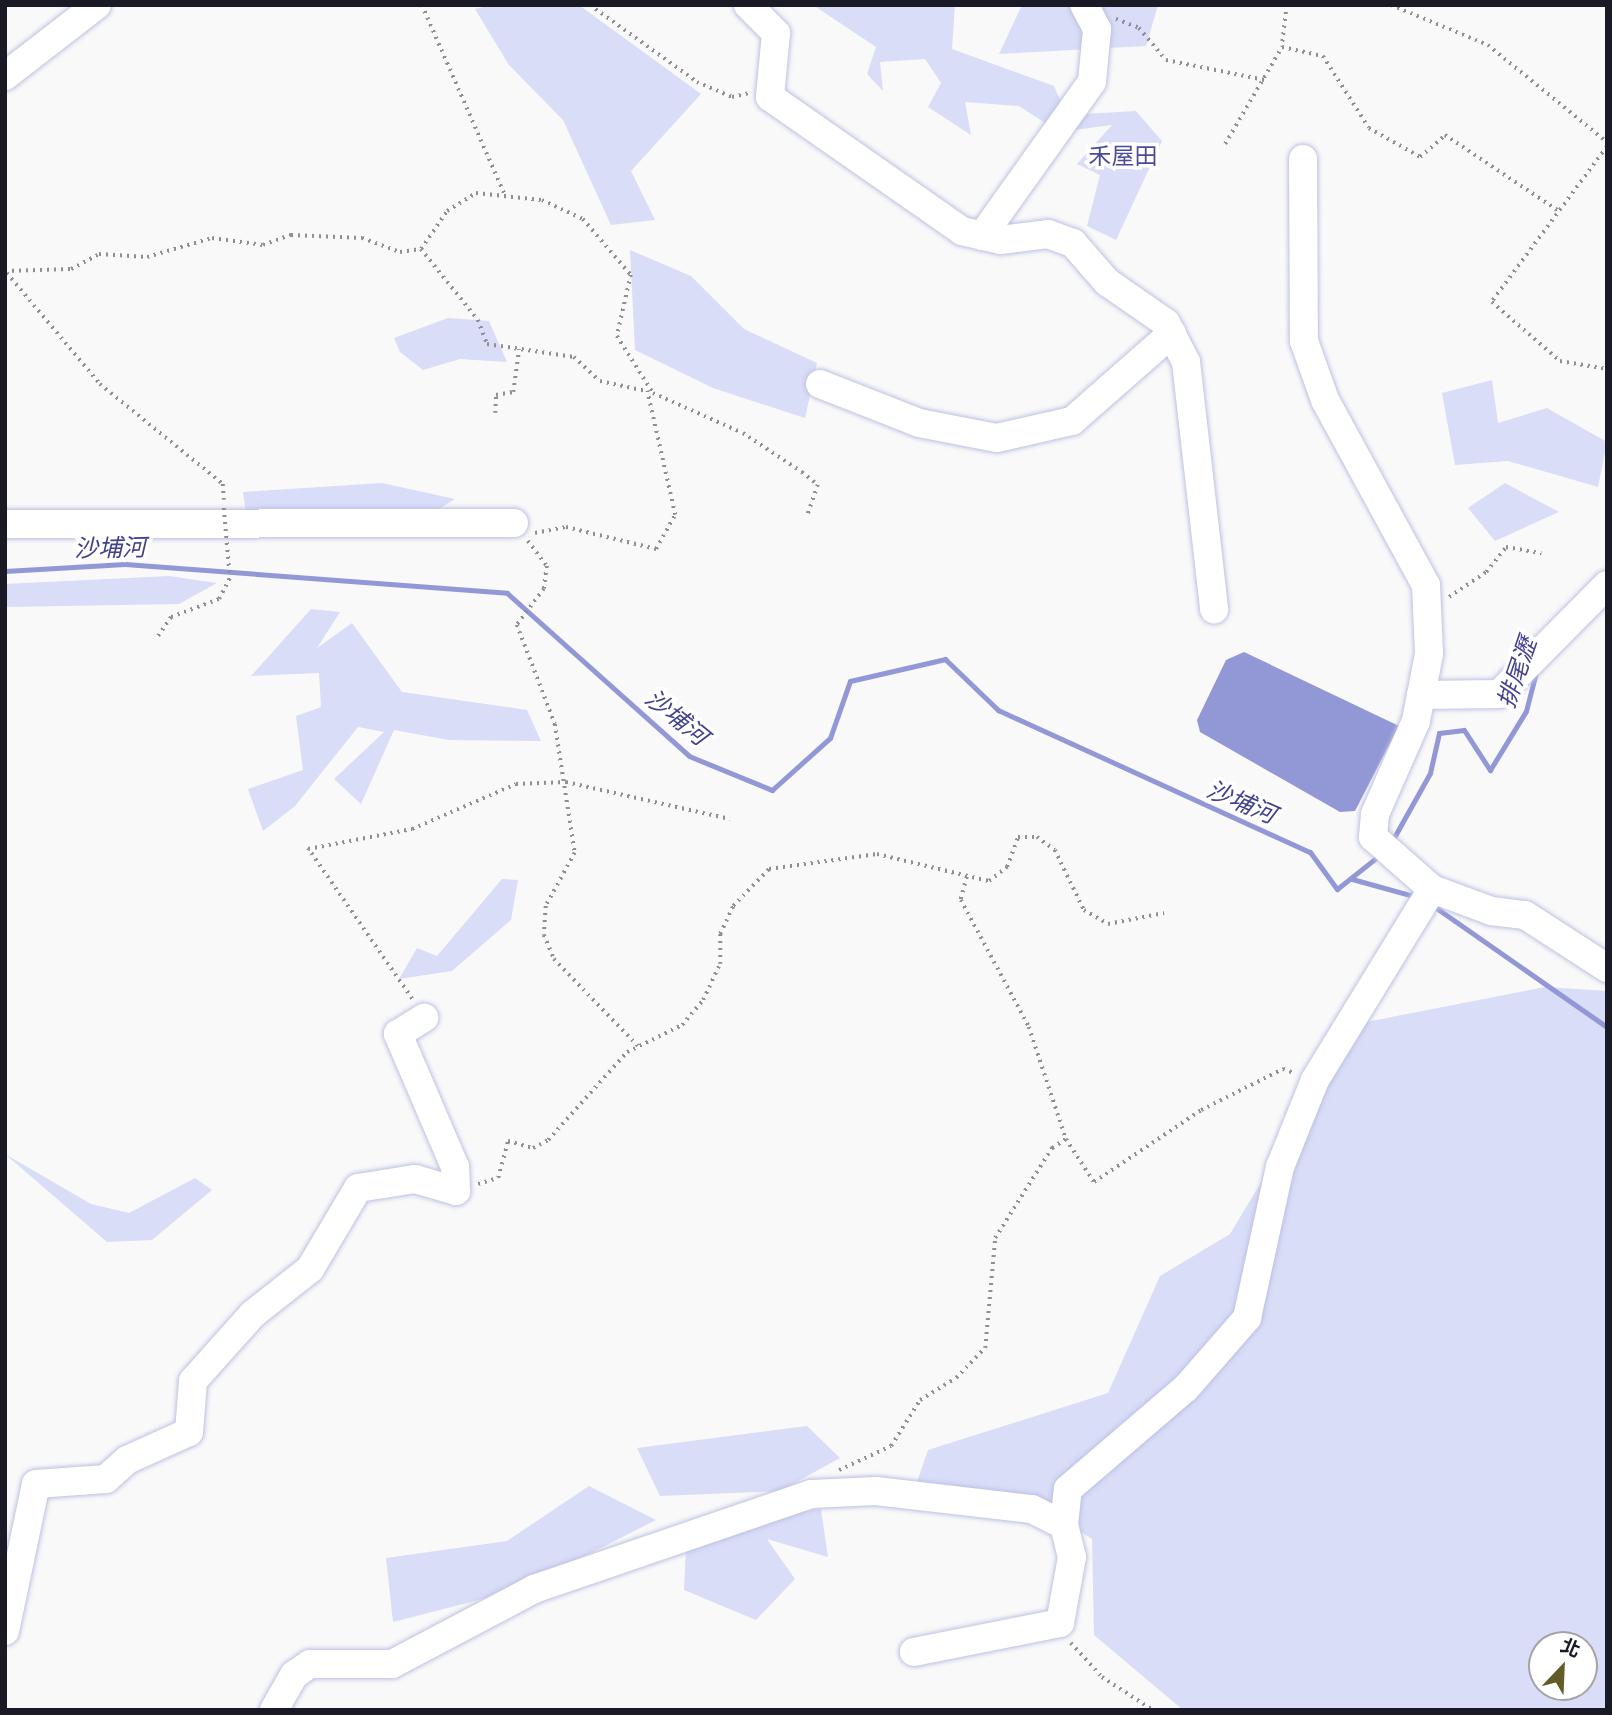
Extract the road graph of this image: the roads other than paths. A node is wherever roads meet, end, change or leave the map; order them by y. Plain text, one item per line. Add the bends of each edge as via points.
1 (97, 5) edge
2 (748, 5) edge
3 (1087, 11) edge
4 (5, 76) edge
5 (1303, 159) dead end
6 (982, 236) junction
7 (1172, 333) junction
8 (820, 384) dead end
9 (514, 523) road end
10 (5, 524) edge
11 (1607, 585) edge
12 (1214, 609) dead end
13 (1421, 695) junction
14 (1424, 899) junction
15 (1607, 968) edge
16 (424, 1018) road end
17 (1064, 1525) junction
18 (5, 1631) edge
19 (914, 1652) dead end
20 (274, 1710) edge

1 - 4 street
2 - 6 street via 776,33 770,97 962,231
3 - 6 street via 1097,29 1092,82
5 - 13 street via 1304,341 1325,400 1426,586 1429,654
6 - 7 street via 1048,234 1073,243 1107,282 1166,323
7 - 8 street via 1072,421 997,438 919,423
7 - 12 street via 1186,362
9 - 10 street
11 - 13 street via 1499,694
13 - 14 street via 1375,814 1373,837
14 - 15 street via 1525,915
14 - 17 street via 1314,1080 1280,1167 1247,1318 1186,1388 1068,1489
16 - 18 street via 398,1034 455,1167 457,1191 415,1179 358,1188 310,1269 253,1314 193,1381 189,1432 127,1460 106,1479 36,1484
17 - 19 street via 1072,1557 1060,1623
17 - 20 street via 1032,1509 876,1491 811,1494 699,1527 534,1589 392,1664 310,1664 294,1675

